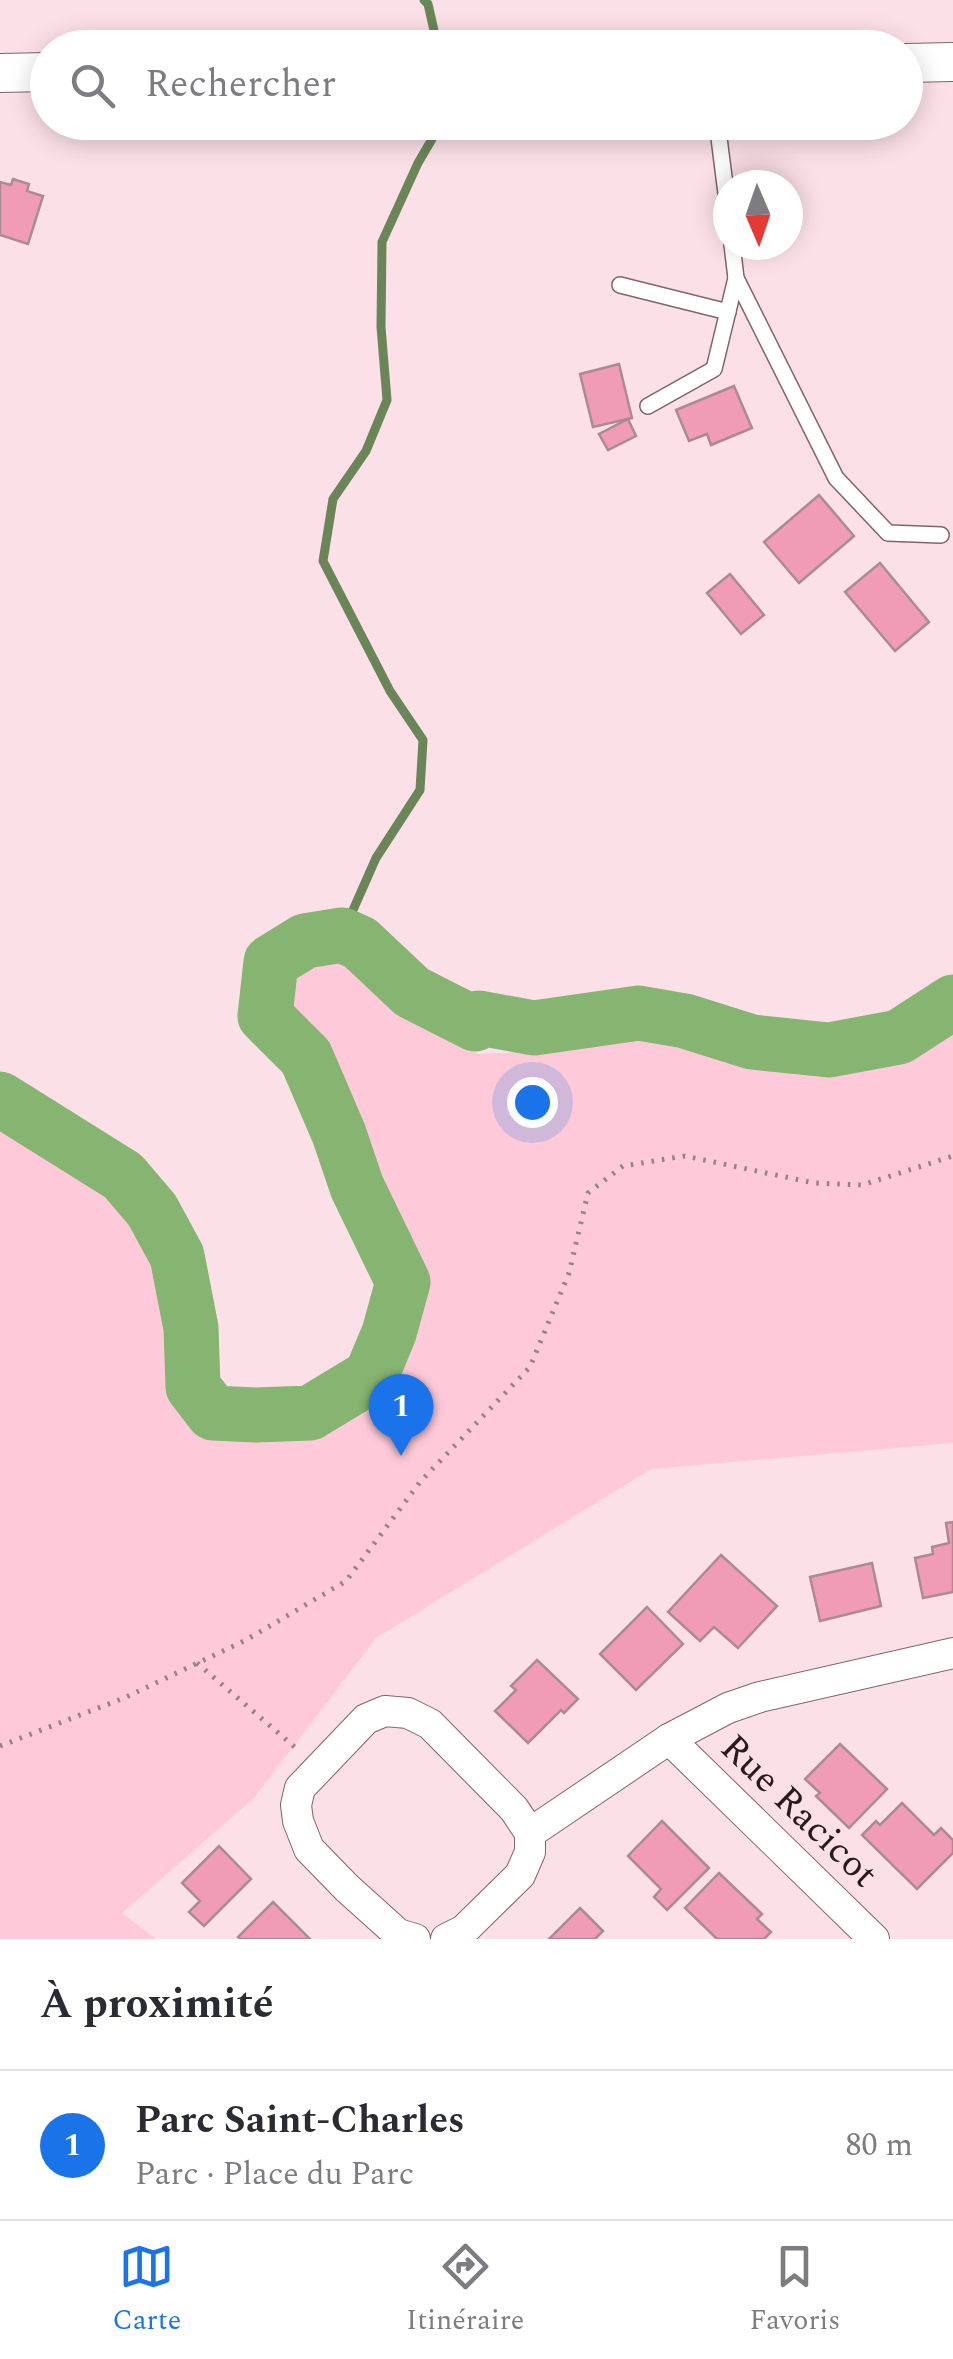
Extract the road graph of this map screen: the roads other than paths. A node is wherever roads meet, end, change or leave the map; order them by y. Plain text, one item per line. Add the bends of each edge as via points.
1 (923, 62) edge
2 (953, 62) edge
3 (30, 72) edge
4 (0, 73) edge
5 (720, 140) edge
6 (723, 170) edge
7 (734, 260) edge
8 (736, 278) junction
9 (620, 285) dead end
10 (728, 312) junction
11 (648, 406) dead end
12 (942, 535) dead end
13 (953, 1653) edge
14 (669, 1738) junction
15 (530, 1833) junction
16 (415, 1939) edge
17 (446, 1939) edge
18 (874, 1939) edge

1 - 2 street
3 - 4 street
5 - 6 lane
7 - 8 lane
8 - 10 lane
8 - 12 lane via 836,478 888,533
9 - 10 lane
10 - 11 lane via 714,370
13 - 14 street via 760,1697
14 - 15 street
14 - 18 street, Rue Racicot
15 - 16 street via 430,1724 385,1711 366,1719 300,1788 298,1821 309,1849 346,1888 398,1934
15 - 17 street via 520,1875

